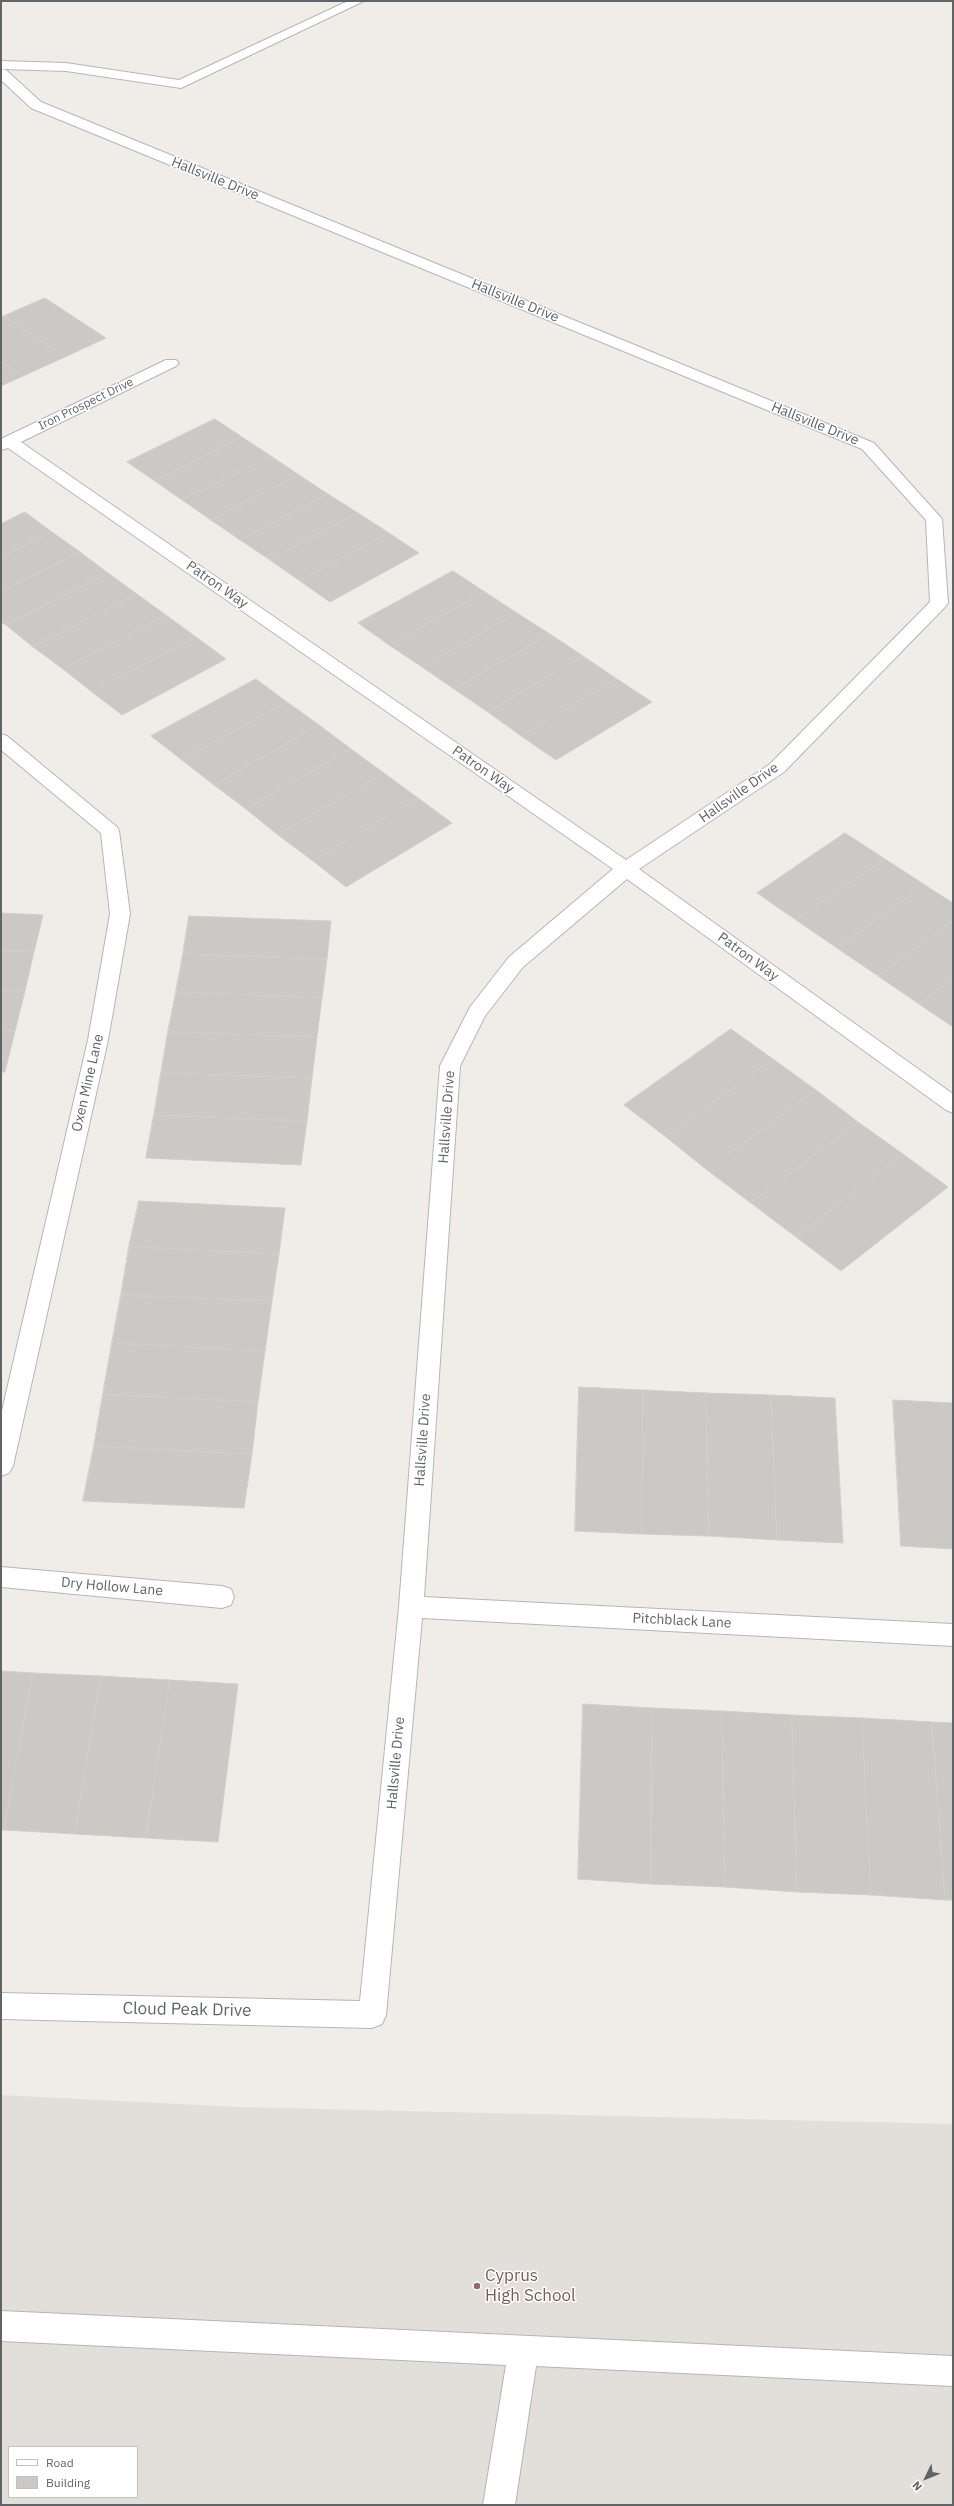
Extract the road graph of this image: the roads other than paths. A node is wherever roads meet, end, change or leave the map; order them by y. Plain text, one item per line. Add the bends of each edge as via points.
1 (358, 1) edge
2 (1, 65) edge
3 (1, 73) edge
4 (171, 363) dead end
5 (5, 443) edge
6 (2, 743) edge
7 (626, 869) junction
8 (953, 1105) edge
9 (1, 1466) edge
10 (1, 1578) edge
11 (222, 1597) dead end
12 (411, 1607) junction
13 (953, 1635) edge
14 (1, 2006) edge
15 (372, 2015) joint
16 (1, 2326) edge
17 (523, 2351) junction
18 (953, 2371) edge
19 (500, 2505) edge

1 - 2 street via 181,84 66,66
3 - 7 street, Hallsville Drive via 13,93 36,105 868,446 934,519 939,602 778,768
4 - 5 street, Iron Prospect Drive
5 - 7 street, Patron Way
6 - 9 street, Oxen Mine Lane via 110,831 120,914 98,1040
7 - 8 street, Patron Way
7 - 12 street, Hallsville Drive via 516,962 477,1012 450,1066
10 - 11 street, Dry Hollow Lane
12 - 13 street, Pitchblack Lane
12 - 15 street, Hallsville Drive
14 - 15 street, Cloud Peak Drive
16 - 17 street
17 - 18 street
17 - 19 street

